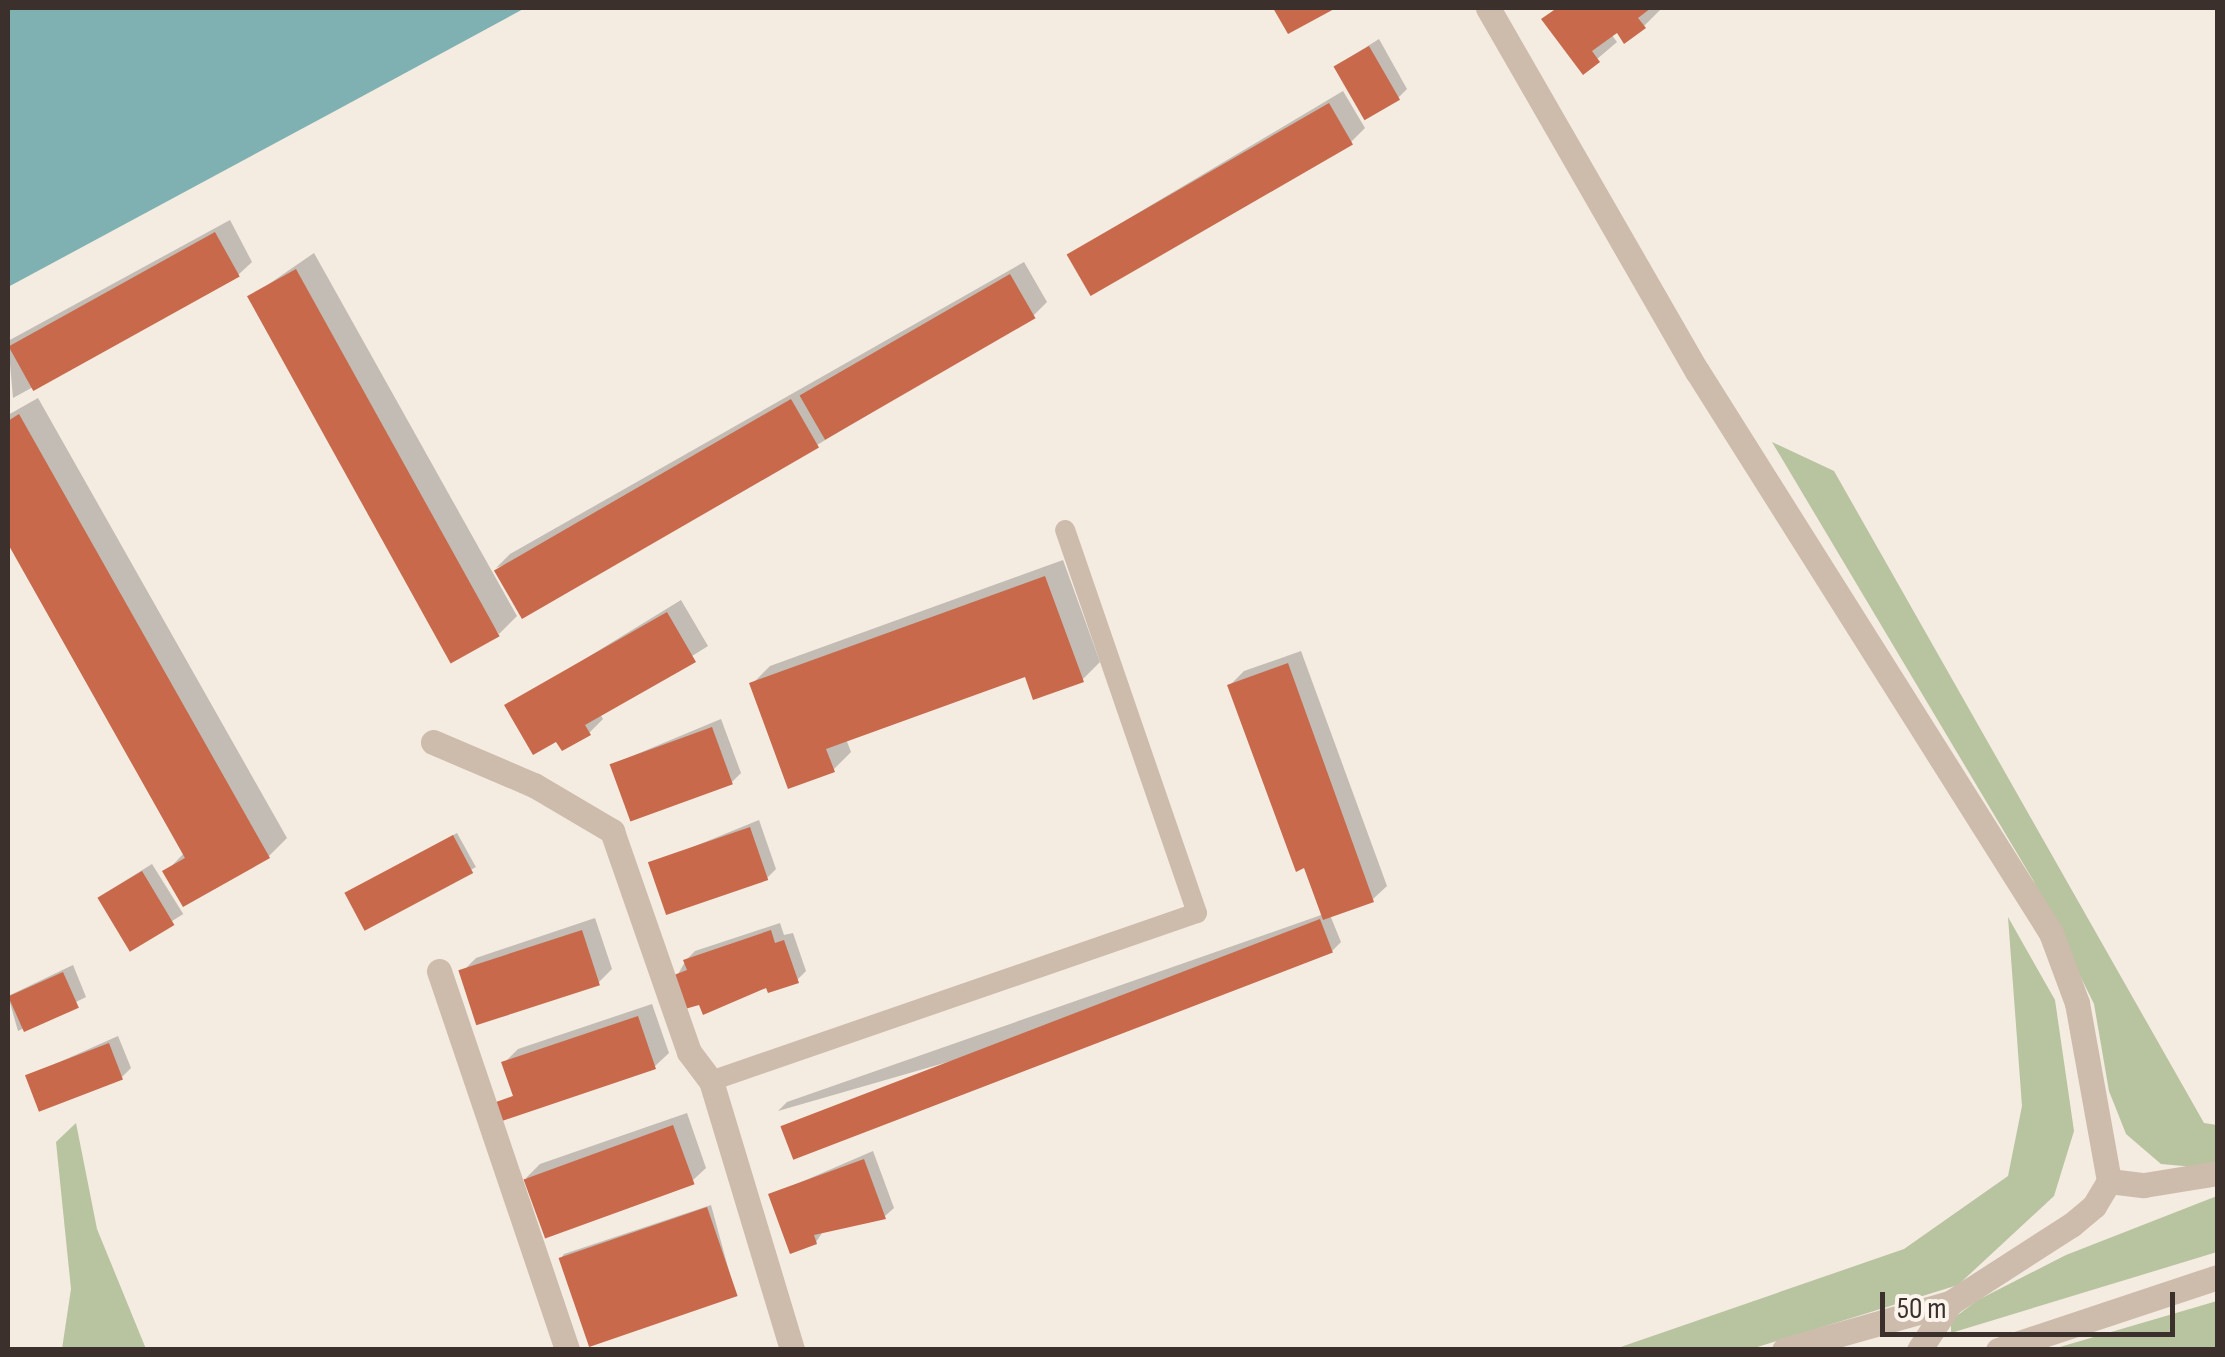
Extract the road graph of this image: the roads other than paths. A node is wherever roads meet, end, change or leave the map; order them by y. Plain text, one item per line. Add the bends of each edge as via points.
1 (1488, 8) edge
2 (1064, 530) dead end
3 (433, 742) dead end
4 (439, 971) dead end
5 (712, 1080) junction
6 (2218, 1173) edge
7 (2109, 1181) junction
8 (2218, 1277) edge
9 (1950, 1303) junction
10 (567, 1350) edge
11 (792, 1350) edge
12 (1784, 1350) edge
13 (1919, 1350) edge
14 (1998, 1350) edge

1 - 7 street via 1697,371 2051,934 2076,1004
2 - 5 lane via 1196,913
3 - 5 street via 534,785 612,831 689,1052
4 - 10 street
5 - 11 street
6 - 7 street via 2144,1185
7 - 9 street via 2094,1206 2070,1225
8 - 14 street
9 - 12 street
9 - 13 street

